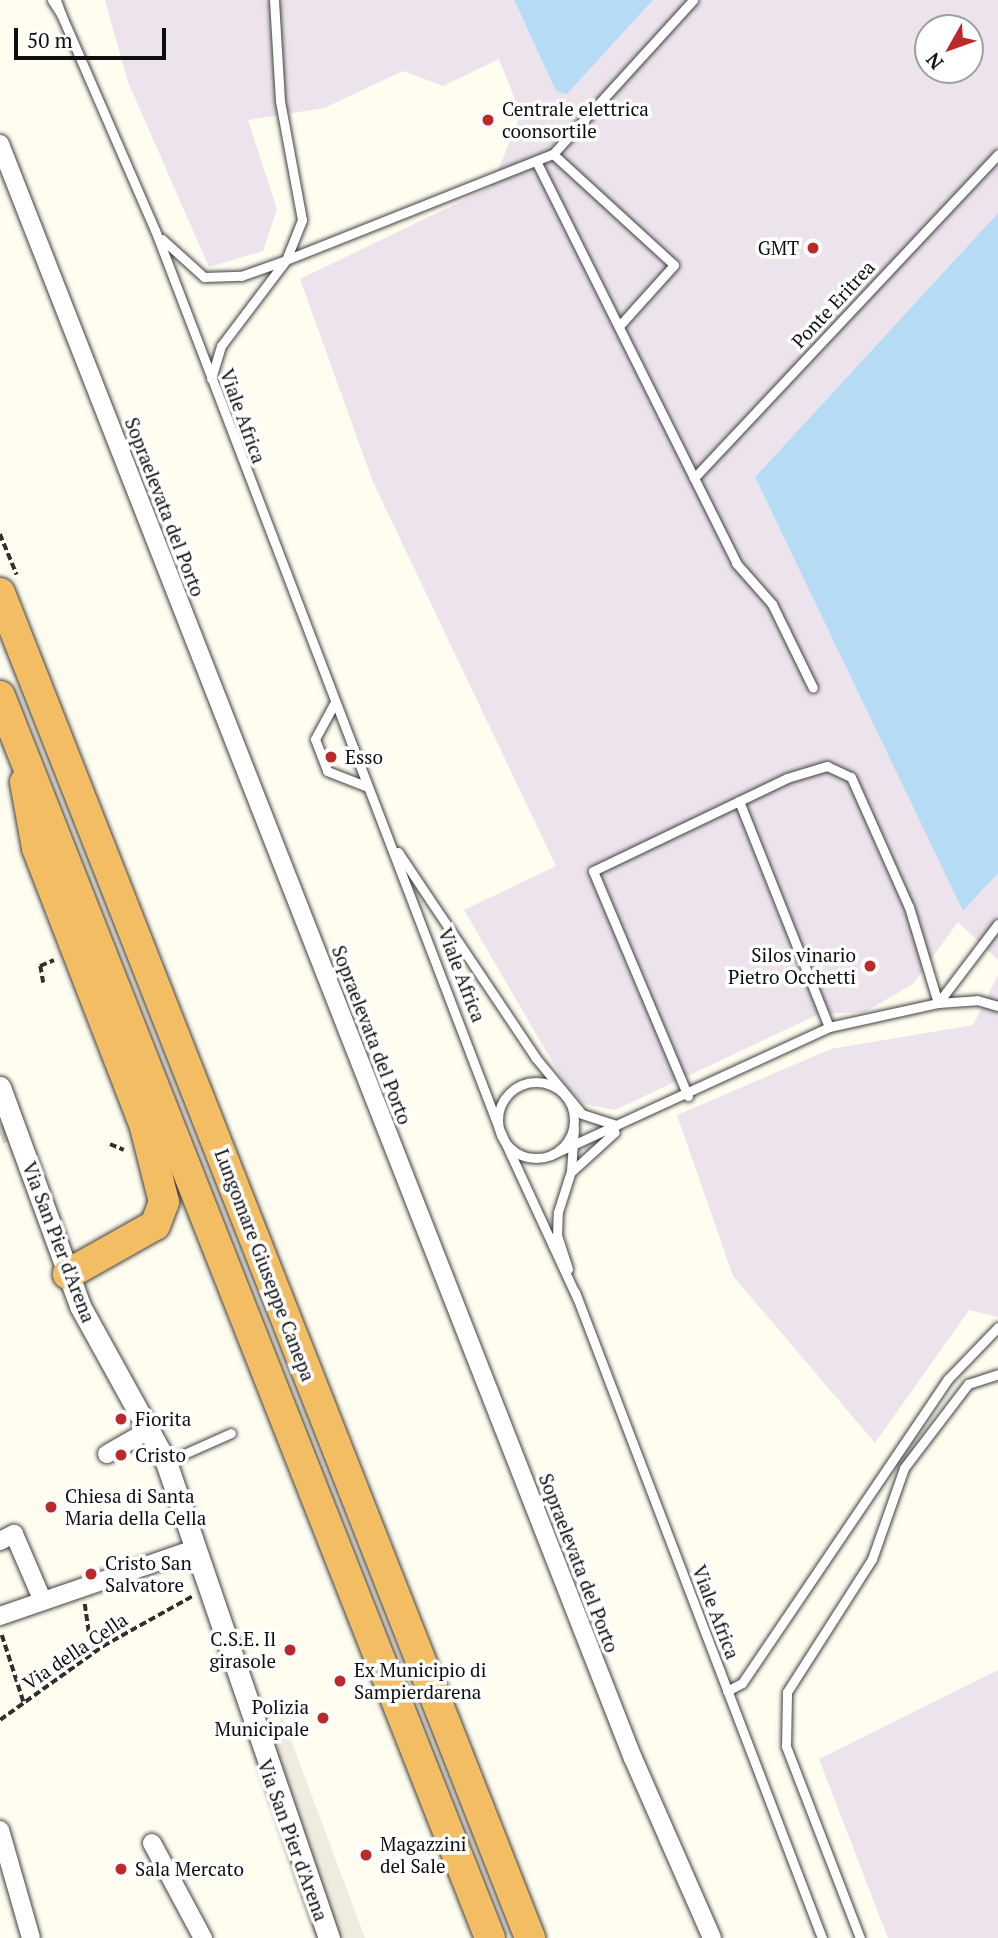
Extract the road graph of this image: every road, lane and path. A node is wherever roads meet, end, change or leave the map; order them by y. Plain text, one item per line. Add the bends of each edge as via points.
1 (54, 0) edge
2 (274, 0) edge
3 (693, 0) edge
4 (0, 144) edge
5 (553, 154) junction
6 (998, 154) edge
7 (536, 161) junction
8 (155, 230) junction
9 (285, 260) junction
10 (618, 326) junction
11 (211, 381) junction
12 (694, 478) junction
13 (0, 593) edge
14 (813, 688) dead end
15 (0, 696) edge
16 (335, 702) junction
17 (20, 747) junction
18 (368, 787) junction
19 (739, 800) junction
20 (386, 833) junction
21 (998, 924) edge
22 (938, 1003) junction
23 (998, 1006) edge
24 (829, 1027) junction
25 (0, 1087) edge
26 (566, 1096) junction
27 (688, 1096) junction
28 (635, 1120) junction
29 (620, 1125) junction
30 (573, 1128) junction
31 (500, 1131) junction
32 (110, 1144) dead end
33 (572, 1146) junction
34 (551, 1155) junction
35 (129, 1157) dead end
36 (570, 1173) junction
37 (68, 1274) junction
38 (577, 1298) junction
39 (998, 1327) edge
40 (998, 1374) edge
41 (149, 1430) junction
42 (231, 1433) dead end
43 (107, 1454) dead end
44 (166, 1462) junction
45 (0, 1541) edge
46 (197, 1548) junction
47 (83, 1586) junction
48 (42, 1599) junction
49 (168, 1608) dead end
50 (0, 1616) edge
51 (0, 1627) edge
52 (92, 1654) junction
53 (727, 1691) junction
54 (24, 1703) junction
55 (0, 1720) edge
56 (0, 1830) edge
57 (152, 1843) dead end
58 (31, 1938) edge
59 (203, 1938) edge
60 (329, 1938) edge
61 (490, 1938) edge
62 (530, 1938) edge
63 (712, 1938) edge
64 (822, 1938) edge
65 (860, 1938) edge

1 - 8 lane, Viale Africa
2 - 9 lane via 280,102 302,220
3 - 5 lane
4 - 63 street, Sopraelevata del Porto via 633,1758
5 - 7 lane
5 - 10 lane via 674,265
6 - 12 lane, Ponte Eritrea
7 - 9 lane
7 - 10 lane
8 - 9 lane via 181,262 204,277 241,276
8 - 11 lane, Viale Africa
9 - 11 lane via 221,346
10 - 12 lane
11 - 16 lane, Viale Africa
12 - 14 lane via 736,563 772,604
13 - 62 highway, Lungomare Giuseppe Canepa
15 - 17 highway, Lungomare Giuseppe Canepa
16 - 18 lane, Viale Africa
16 - 18 lane via 315,739 327,771
17 - 37 highway via 37,848 145,1127 164,1202 155,1225
17 - 61 highway, Lungomare Giuseppe Canepa
18 - 20 lane, Viale Africa
19 - 22 lane via 827,766 851,777 909,907
19 - 24 lane
19 - 27 lane via 593,870
20 - 26 lane, Viale Africa
20 - 31 lane, Viale Africa
21 - 22 lane
22 - 23 lane via 977,1000
22 - 24 lane
24 - 27 lane
25 - 37 street, Via San Pier d'Arena
26 - 29 lane via 594,1122
26 - 30 lane, Viale Africa
26 - 31 lane via 544,1083 519,1086 501,1105
27 - 28 lane
28 - 29 lane
28 - 36 lane via 593,1148
29 - 33 lane
30 - 33 lane, Viale Africa
30 - 34 lane
31 - 34 lane, Viale Africa via 514,1151
31 - 38 lane, Viale Africa
32 - 35 path
33 - 34 lane
33 - 36 lane, Viale Africa
36 - 38 lane, Viale Africa via 557,1236
37 - 41 street, Via San Pier d'Arena
38 - 53 lane, Viale Africa
39 - 53 lane via 948,1379 742,1683
40 - 65 lane via 968,1384 904,1468 872,1559 796,1672 785,1700 786,1746
41 - 43 street
41 - 44 street, Via San Pier d'Arena
42 - 44 lane
44 - 46 street, Via San Pier d'Arena
45 - 48 street via 14,1534
46 - 47 street
46 - 60 street, Via San Pier d'Arena
47 - 48 street
47 - 52 path
48 - 50 street
49 - 52 path, Via della Cella
51 - 54 path
52 - 54 path, Via della Cella
53 - 64 lane, Viale Africa
54 - 55 path, Via della Cella
56 - 58 street
57 - 59 street

